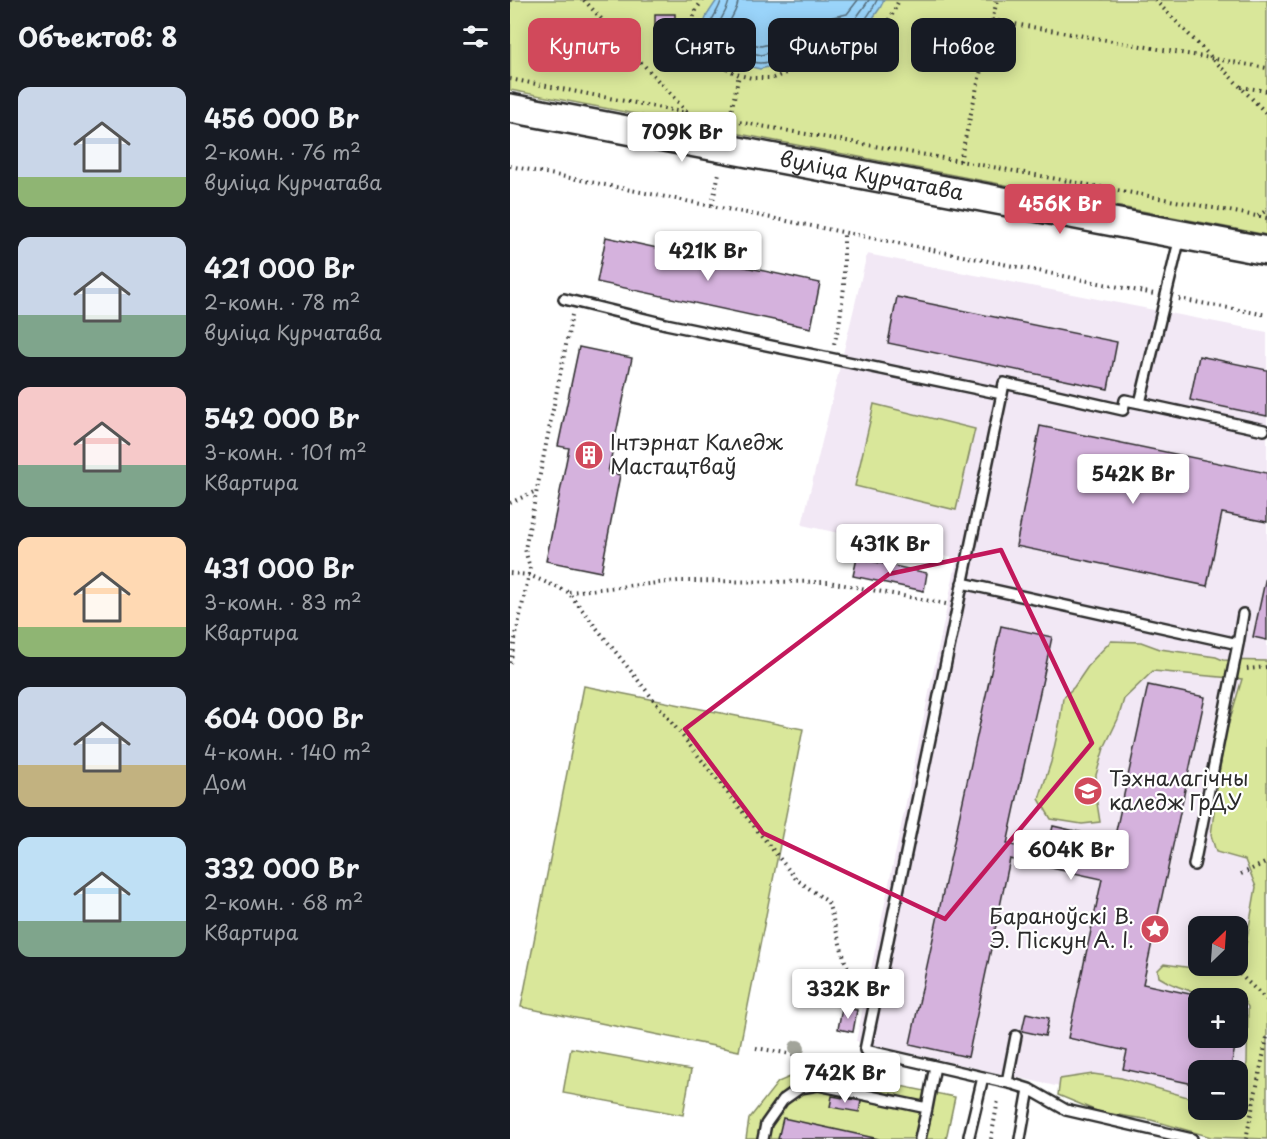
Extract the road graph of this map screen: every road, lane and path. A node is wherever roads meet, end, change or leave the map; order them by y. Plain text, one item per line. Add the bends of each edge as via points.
1 (510, 0) edge
2 (515, 0) edge
3 (584, 0) edge
4 (703, 0) edge
5 (899, 0) edge
6 (997, 0) edge
7 (1155, 0) edge
8 (992, 18) edge
9 (1016, 24) edge
10 (1212, 58) junction
11 (1267, 68) edge
12 (980, 72) edge
13 (739, 75) junction
14 (510, 79) edge
15 (1241, 87) junction
16 (1267, 91) edge
17 (510, 108) edge
18 (687, 113) junction
19 (1267, 114) edge
20 (729, 120) junction
21 (960, 161) junction
22 (510, 166) edge
23 (718, 173) dead end
24 (712, 205) junction
25 (1267, 210) edge
26 (1257, 217) junction
27 (1267, 218) edge
28 (844, 231) junction
29 (1181, 235) junction
30 (1267, 251) edge
31 (1165, 296) junction
32 (564, 299) dead end
33 (575, 302) junction
34 (1267, 315) edge
35 (830, 358) junction
36 (1002, 394) junction
37 (1140, 403) junction
38 (1264, 430) dead end
39 (537, 491) junction
40 (510, 503) edge
41 (510, 567) edge
42 (512, 573) edge
43 (529, 575) junction
44 (962, 583) junction
45 (568, 592) junction
46 (957, 606) junction
47 (1243, 614) dead end
48 (1238, 644) junction
49 (510, 663) edge
50 (1267, 862) edge
51 (1194, 865) dead end
52 (1241, 874) dead end
53 (1242, 976) edge
54 (1267, 1000) edge
55 (872, 1015) junction
56 (1016, 1036) dead end
57 (1267, 1037) edge
58 (756, 1048) dead end
59 (935, 1066) junction
60 (862, 1067) dead end
61 (983, 1077) junction
62 (1007, 1082) junction
63 (1029, 1089) junction
64 (998, 1100) dead end
65 (927, 1108) junction
66 (969, 1136) dead end
67 (763, 1139) edge
68 (920, 1139) edge
69 (991, 1139) edge
70 (1020, 1139) edge
71 (1192, 1139) edge
72 (1246, 1139) edge

1 - 2 path
3 - 18 path
4 - 13 path via 691,24 691,40 704,57
5 - 13 path via 891,17 864,42 825,52 773,78
6 - 8 path
7 - 10 path
9 - 10 path
10 - 11 path
10 - 15 path
12 - 21 path
13 - 20 path
14 - 18 path
15 - 16 path
15 - 19 path
17 - 29 main road, вуліца Курчатава
18 - 20 path
20 - 21 path
21 - 26 path
22 - 24 path
23 - 24 path
24 - 28 path
25 - 26 path
26 - 27 path
28 - 31 path
28 - 35 path via 844,287
29 - 30 main road, вуліца Курчатава
29 - 31 lane
31 - 34 path
31 - 37 lane
32 - 33 lane
33 - 35 lane
33 - 39 path
35 - 36 lane
36 - 37 lane via 1004,383 1123,410 1125,400
36 - 44 lane
37 - 38 lane
39 - 40 path
39 - 43 path via 525,549
41 - 42 path
42 - 43 path
43 - 45 path
43 - 49 path
44 - 46 lane
44 - 48 lane
45 - 46 path via 678,581 829,582
45 - 55 path via 796,879 828,902 845,961
46 - 55 lane
47 - 48 lane
48 - 51 lane
50 - 52 path
53 - 54 path
55 - 59 lane via 865,1050
56 - 62 lane
57 - 72 path
58 - 60 path
59 - 61 lane
59 - 65 lane
61 - 62 lane
61 - 66 lane
62 - 63 lane
63 - 70 lane
63 - 71 lane via 1066,1110
64 - 69 path
65 - 67 lane via 818,1085 800,1088 783,1100 766,1124
65 - 68 lane

